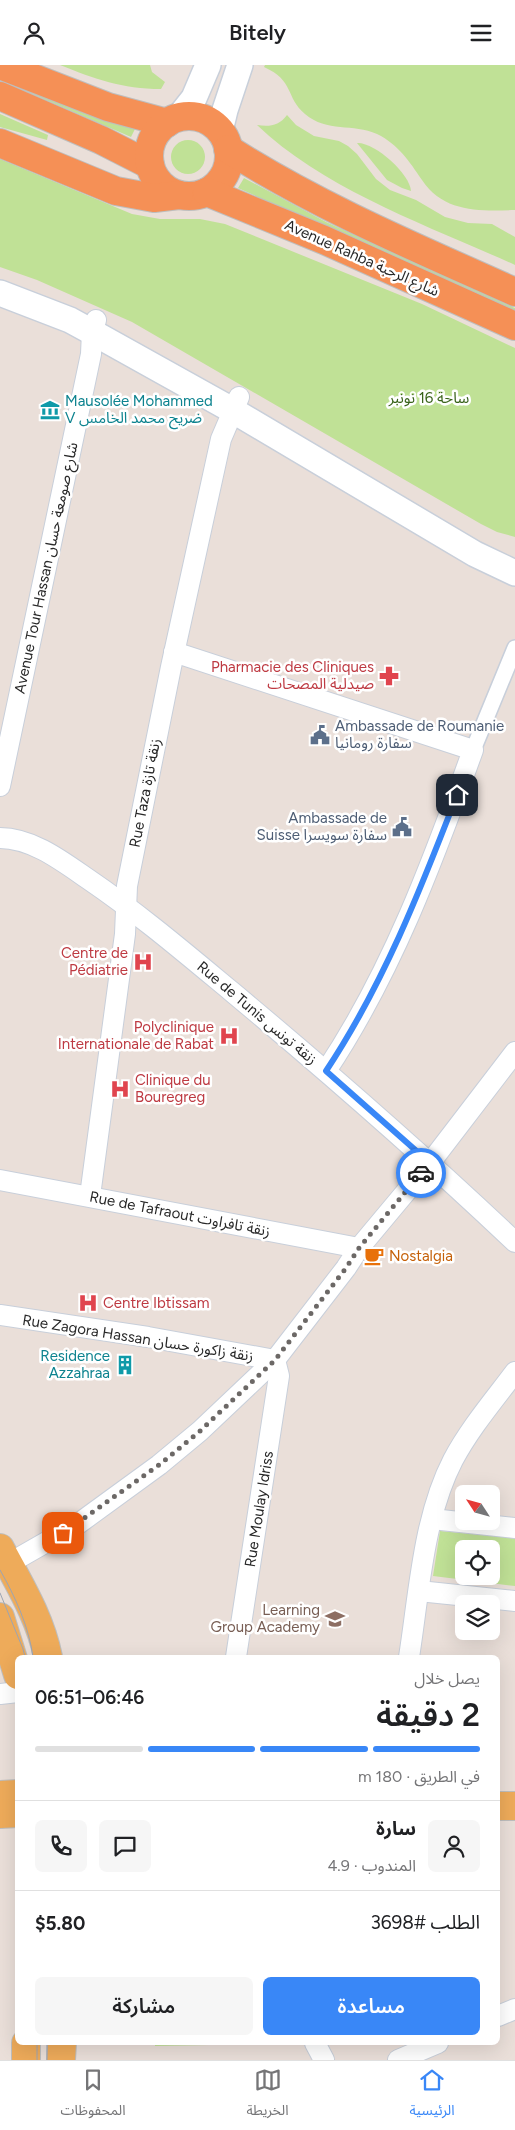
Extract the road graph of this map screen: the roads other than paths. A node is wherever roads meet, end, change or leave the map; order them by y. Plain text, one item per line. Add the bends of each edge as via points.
1 (0, 65) edge
2 (208, 65) edge
3 (240, 65) edge
4 (0, 95) edge
5 (173, 120) junction
6 (224, 140) junction
7 (0, 143) edge
8 (150, 165) junction
9 (208, 192) junction
10 (179, 195) junction
11 (0, 278) edge
12 (515, 292) edge
13 (0, 293) edge
14 (94, 326) junction
15 (515, 326) edge
16 (235, 404) junction
17 (515, 556) edge
18 (515, 573) edge
19 (515, 648) edge
20 (174, 652) junction
21 (473, 750) junction
22 (0, 786) edge
23 (0, 837) edge
24 (125, 905) junction
25 (515, 1052) edge
26 (326, 1071) junction
27 (430, 1163) junction
28 (0, 1180) edge
29 (90, 1196) junction
30 (515, 1242) edge
31 (359, 1248) junction
32 (0, 1315) edge
33 (275, 1360) junction
34 (515, 1372) edge
35 (432, 1519) junction
36 (515, 1528) edge
37 (4, 1556) edge
38 (419, 1591) junction
39 (515, 1601) edge
40 (0, 1617) edge
41 (47, 1655) edge
42 (236, 1655) edge
43 (408, 1655) edge
44 (15, 1665) edge
45 (15, 1692) edge
46 (0, 1694) edge
47 (500, 1788) edge
48 (515, 1788) edge
49 (15, 1794) edge
50 (0, 1795) edge
51 (500, 1806) edge
52 (515, 1806) edge
53 (15, 1813) edge
54 (0, 1814) edge
55 (515, 2009) edge
56 (500, 2015) edge
57 (26, 2045) edge
58 (62, 2045) edge
59 (316, 2045) edge
60 (431, 2045) edge
61 (400, 2054) edge
62 (26, 2060) edge
63 (61, 2060) edge
64 (324, 2060) edge

1 - 5 highway via 108,107
2 - 5 street via 194,98
3 - 6 street via 224,110
4 - 8 highway
5 - 6 highway via 188,116 206,120
5 - 8 highway via 158,131 152,141
6 - 9 highway via 228,162 224,174
6 - 12 highway, Avenue Rahba شارع الرحبة via 270,176 335,211
7 - 10 highway via 122,193 154,198
8 - 10 highway via 160,184
9 - 10 highway
9 - 15 highway, Avenue Rahba شارع الرحبة
11 - 14 street via 63,303
13 - 14 street
14 - 16 street
14 - 22 street, Avenue Tour Hassan شارع صومعة حسان via 91,354
16 - 17 street
16 - 18 street via 475,554
16 - 20 street, Rue Taza زنقة تازة via 221,439
19 - 21 street
20 - 21 street
20 - 24 street, Rue Taza زنقة تازة
21 - 26 street via 396,947 369,1001
23 - 24 street, Rue de Tunis زنقة تونس via 17,839 52,856
24 - 26 street, Rue de Tunis زنقة تونس
24 - 29 street, Rue Taza زنقة تازة via 125,934
25 - 27 street
26 - 27 street, Rue de Tunis زنقة تونس
27 - 30 street, Rue de Tunis زنقة تونس
27 - 31 street
28 - 29 street, Rue de Tafraout زنقة تافراوت
29 - 31 street, Rue de Tafraout زنقة تافراوت
31 - 33 street
32 - 33 street, Rue Zagora Hassan زنقة زاكورة حسان
33 - 37 street via 200,1431 78,1524
33 - 42 street, Rue Moulay Idriss via 279,1376
34 - 35 street via 453,1460
35 - 36 street
35 - 38 street
37 - 41 main road via 32,1606
38 - 39 street
38 - 43 street
40 - 44 main road
45 - 46 street
47 - 48 main road
49 - 50 main road
51 - 52 main road
53 - 54 main road
55 - 56 street
57 - 62 main road
58 - 63 main road
59 - 64 street
60 - 61 street

